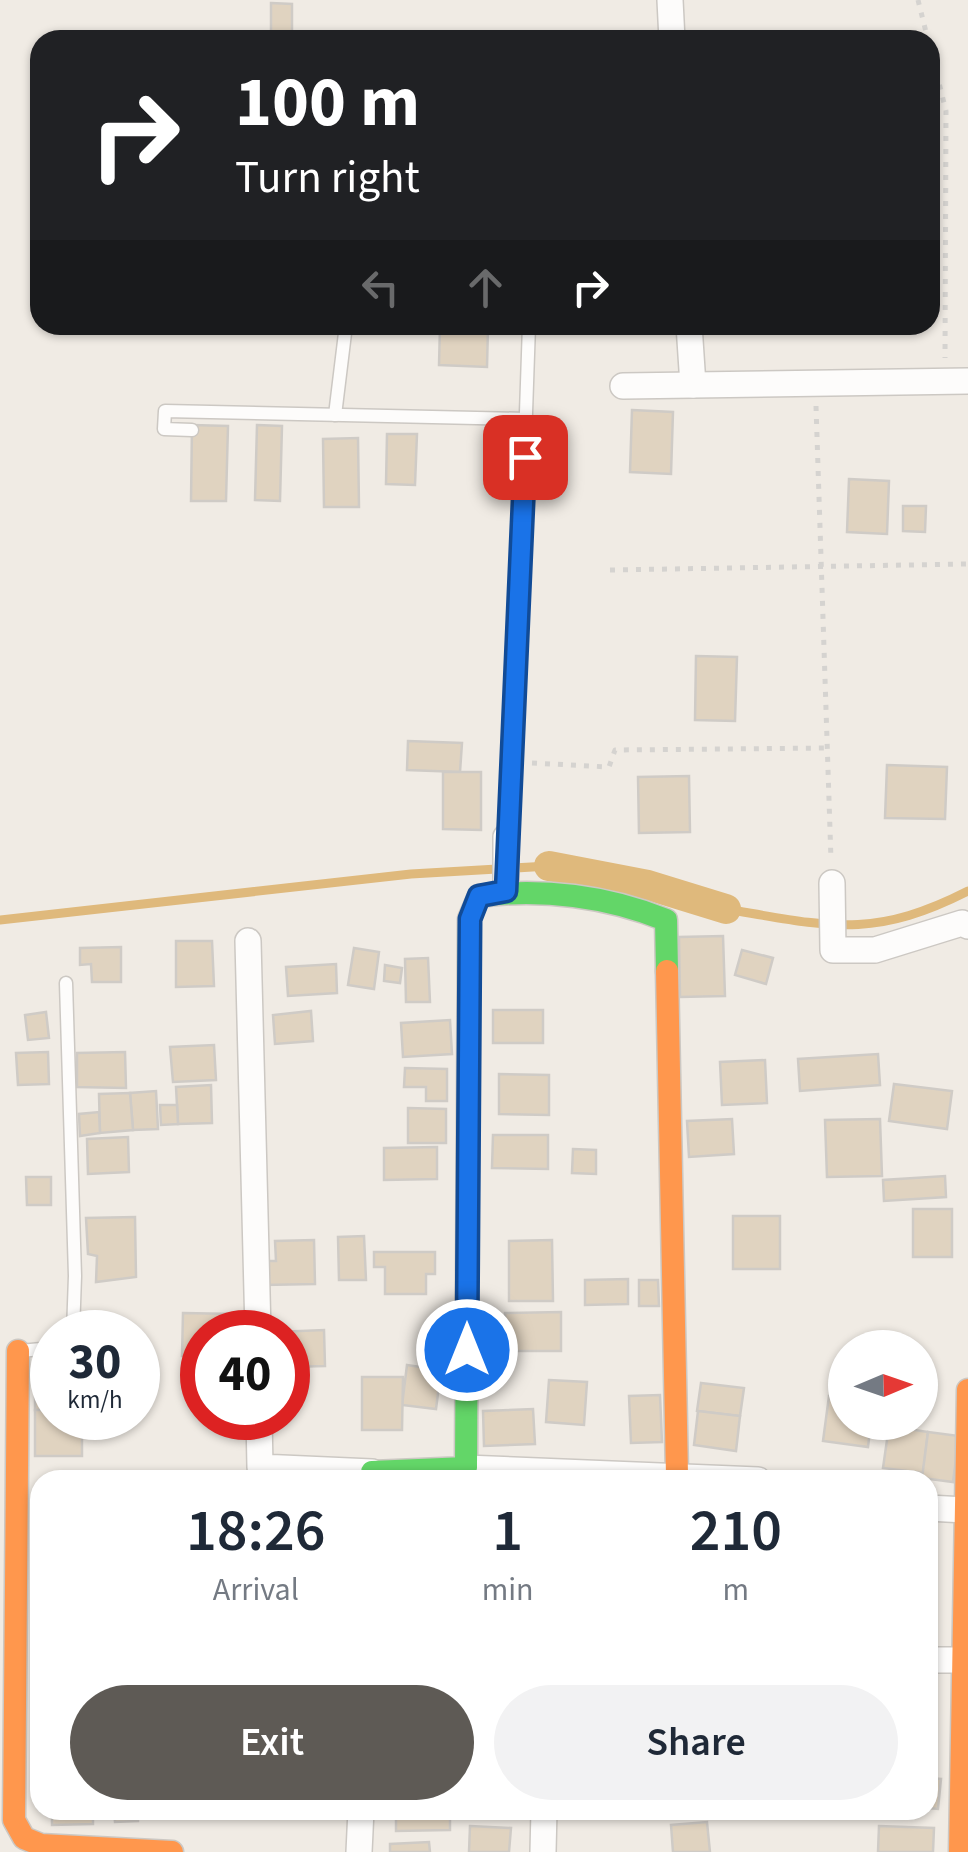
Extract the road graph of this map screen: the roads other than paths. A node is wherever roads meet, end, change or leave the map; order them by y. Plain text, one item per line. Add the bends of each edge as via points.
1 (670, 0) edge
2 (672, 30) edge
3 (345, 335) edge
4 (529, 335) edge
5 (690, 335) edge
6 (957, 381) edge
7 (693, 385) junction
8 (623, 386) dead end
9 (334, 415) junction
10 (526, 418) junction
11 (192, 430) dead end
12 (506, 837) joint
13 (832, 883) road end
14 (506, 891) junction
15 (968, 926) edge
16 (248, 941) dead end
17 (66, 983) dead end
18 (73, 1310) edge
19 (257, 1310) edge
20 (30, 1350) edge
21 (18, 1351) joint
22 (968, 1390) edge
23 (259, 1440) edge
24 (466, 1468) junction
25 (297, 1470) edge
26 (442, 1470) edge
27 (527, 1470) edge
28 (678, 1470) edge
29 (938, 1508) edge
30 (967, 1509) edge
31 (938, 1660) edge
32 (966, 1660) edge
33 (361, 1820) edge
34 (544, 1820) edge
35 (172, 1852) edge
36 (360, 1852) edge
37 (543, 1852) edge
38 (960, 1852) edge

1 - 2 street
3 - 9 lane
4 - 10 lane
5 - 7 street
6 - 7 street
7 - 8 street
9 - 10 lane
9 - 11 lane via 165,411 164,428
10 - 12 lane
12 - 14 street
13 - 15 street via 833,950 875,950
14 - 24 street via 479,896 470,919
14 - 28 street via 640,907 666,920
16 - 19 street
17 - 18 lane
20 - 21 lane
21 - 35 street via 14,1820 24,1838 41,1845
22 - 30 street
23 - 25 street via 260,1467
24 - 26 street
24 - 27 street
29 - 30 street
30 - 32 street
31 - 32 street
32 - 38 street
33 - 36 street
34 - 37 street

